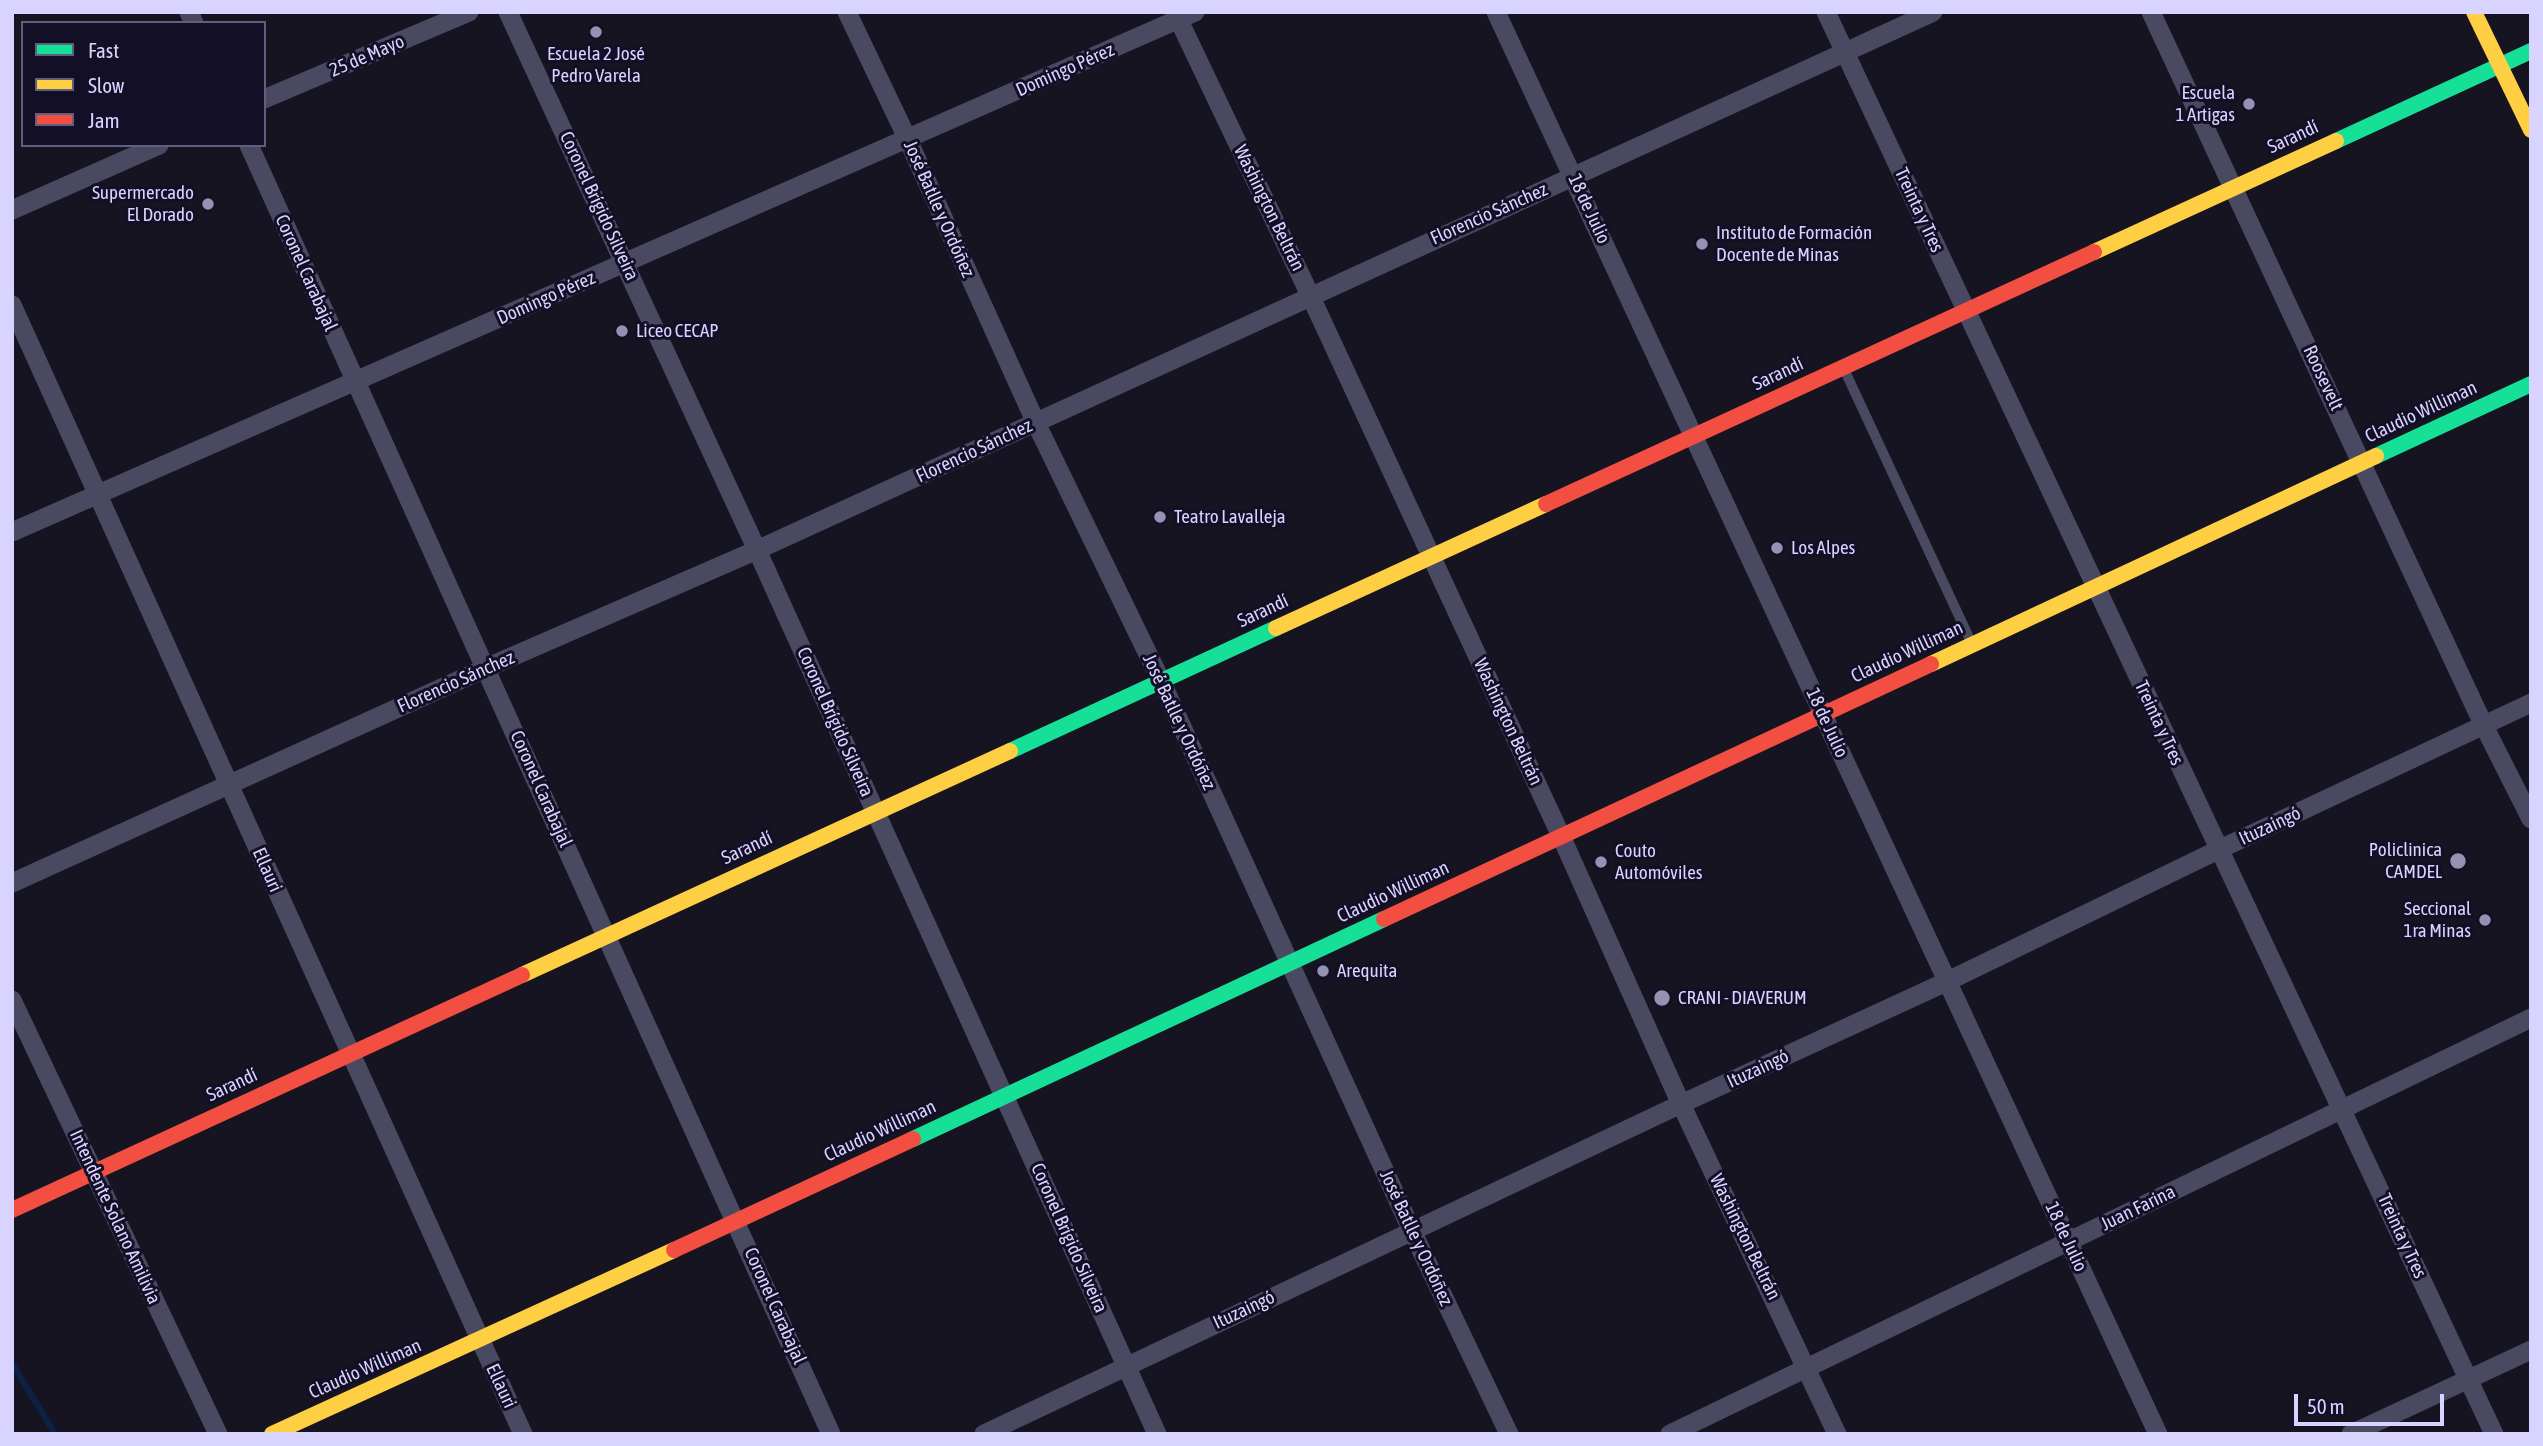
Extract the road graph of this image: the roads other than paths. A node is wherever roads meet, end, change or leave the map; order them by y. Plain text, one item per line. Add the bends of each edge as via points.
1 (469, 12) edge
2 (508, 12) edge
3 (847, 12) edge
4 (1496, 12) edge
5 (1826, 12) edge
6 (1933, 12) edge
7 (2151, 12) edge
8 (2474, 12) edge
9 (1183, 15) edge
10 (2531, 51) edge
11 (1845, 52) junction
12 (2500, 65) junction
13 (266, 98) edge
14 (2531, 131) edge
15 (908, 140) junction
16 (154, 147) edge
17 (250, 147) edge
18 (1573, 176) junction
19 (2233, 187) junction
20 (12, 210) edge
21 (625, 263) junction
22 (1310, 295) junction
23 (12, 305) edge
24 (1966, 310) junction
25 (1843, 367) junction
26 (355, 382) junction
27 (2531, 384) edge
28 (1036, 423) junction
29 (1694, 436) junction
30 (2363, 463) junction
31 (98, 494) junction
32 (12, 532) edge
33 (757, 550) junction
34 (1431, 556) junction
35 (2096, 587) junction
36 (1972, 645) junction
37 (486, 668) junction
38 (1161, 681) junction
39 (2531, 703) edge
40 (1824, 714) junction
41 (2484, 726) junction
42 (229, 786) junction
43 (876, 812) junction
44 (2531, 819) edge
45 (1561, 836) junction
46 (2218, 850) junction
47 (12, 883) edge
48 (607, 935) junction
49 (1289, 963) junction
50 (1946, 982) junction
51 (12, 1000) edge
52 (2531, 1018) edge
53 (350, 1054) junction
54 (1005, 1096) junction
55 (1681, 1104) junction
56 (2342, 1109) junction
57 (94, 1171) junction
58 (12, 1210) edge
59 (737, 1221) junction
60 (1412, 1231) junction
61 (2068, 1241) junction
62 (480, 1341) junction
63 (2531, 1350) edge
64 (1126, 1366) junction
65 (1807, 1367) junction
66 (2469, 1379) junction
67 (218, 1434) edge
68 (272, 1434) edge
69 (523, 1434) edge
70 (831, 1434) edge
71 (984, 1434) edge
72 (1157, 1434) edge
73 (1509, 1434) edge
74 (1670, 1434) edge
75 (1837, 1434) edge
76 (2158, 1434) edge
77 (2351, 1434) edge
78 (2494, 1434) edge

1 - 13 street, 25 de Mayo
2 - 21 street, Coronel Brígido Silveira
3 - 15 street, José Batlle y Ordóñez
4 - 18 street, 18 de Julio
5 - 11 street, Treinta y Tres
6 - 11 street, Florencio Sánchez
7 - 19 street, Roosevelt
8 - 12 street
9 - 15 street, Domingo Pérez
9 - 22 street, Washington Beltrán
10 - 12 street, Sarandí
11 - 18 street, Florencio Sánchez
11 - 24 street, Treinta y Tres
12 - 14 street
12 - 19 street, Sarandí
15 - 21 street, Domingo Pérez
15 - 28 street, José Batlle y Ordóñez
16 - 20 street
17 - 26 street, Coronel Carabajal
18 - 22 street, Florencio Sánchez
18 - 29 street, 18 de Julio
19 - 24 street, Sarandí
19 - 30 street, Roosevelt
21 - 26 street, Domingo Pérez
21 - 33 street, Coronel Brígido Silveira
22 - 28 street, Florencio Sánchez
22 - 34 street, Washington Beltrán
23 - 31 street, Ellauri
24 - 25 street, Sarandí
24 - 35 street, Treinta y Tres
25 - 29 street, Sarandí
25 - 36 lane
26 - 31 street, Domingo Pérez
26 - 37 street, Coronel Carabajal
27 - 30 street, Claudio Williman
28 - 33 street, Florencio Sánchez
28 - 38 street, José Batlle y Ordóñez
29 - 34 street, Sarandí
29 - 40 street, 18 de Julio
30 - 35 street, Claudio Williman
30 - 41 street, Roosevelt
31 - 32 street, Domingo Pérez
31 - 42 street, Ellauri
33 - 37 street, Florencio Sánchez
33 - 43 street, Coronel Brígido Silveira
34 - 38 street, Sarandí
34 - 45 street, Washington Beltrán
35 - 36 street, Claudio Williman
35 - 46 street, Treinta y Tres
36 - 40 street, Claudio Williman
37 - 42 street, Florencio Sánchez
37 - 48 street, Coronel Carabajal
38 - 43 street, Sarandí
38 - 49 street, José Batlle y Ordóñez
39 - 41 street, Ituzaingó
40 - 45 street, Claudio Williman
40 - 50 street, 18 de Julio
41 - 44 street, Roosevelt
41 - 46 street, Ituzaingó
42 - 47 street, Florencio Sánchez
42 - 53 street, Ellauri
43 - 48 street, Sarandí
43 - 54 street, Coronel Brígido Silveira
45 - 49 street, Claudio Williman
45 - 55 street, Washington Beltrán
46 - 50 street, Ituzaingó
46 - 56 street, Treinta y Tres
48 - 53 street, Sarandí
48 - 59 street, Coronel Carabajal
49 - 54 street, Claudio Williman
49 - 60 street, José Batlle y Ordóñez
50 - 55 street, Ituzaingó
50 - 61 street, 18 de Julio
51 - 57 street, Intendente Solano Amilivia
52 - 56 street, Juan Farina
53 - 57 street, Sarandí
53 - 62 street, Ellauri
54 - 59 street, Claudio Williman
54 - 64 street, Coronel Brígido Silveira
55 - 60 street, Ituzaingó
55 - 65 street, Washington Beltrán
56 - 61 street, Juan Farina
56 - 66 street, Treinta y Tres
57 - 58 street, Sarandí
57 - 67 street, Intendente Solano Amilivia
59 - 62 street, Claudio Williman
59 - 70 street, Coronel Carabajal
60 - 64 street, Ituzaingó
60 - 73 street, José Batlle y Ordóñez
61 - 65 street, Juan Farina
61 - 76 street, 18 de Julio
62 - 68 street, Claudio Williman
62 - 69 street, Ellauri
63 - 66 street
64 - 71 street, Ituzaingó
64 - 72 street, Coronel Brígido Silveira
65 - 74 street, Juan Farina
65 - 75 street, Washington Beltrán
66 - 77 street
66 - 78 street, Treinta y Tres

